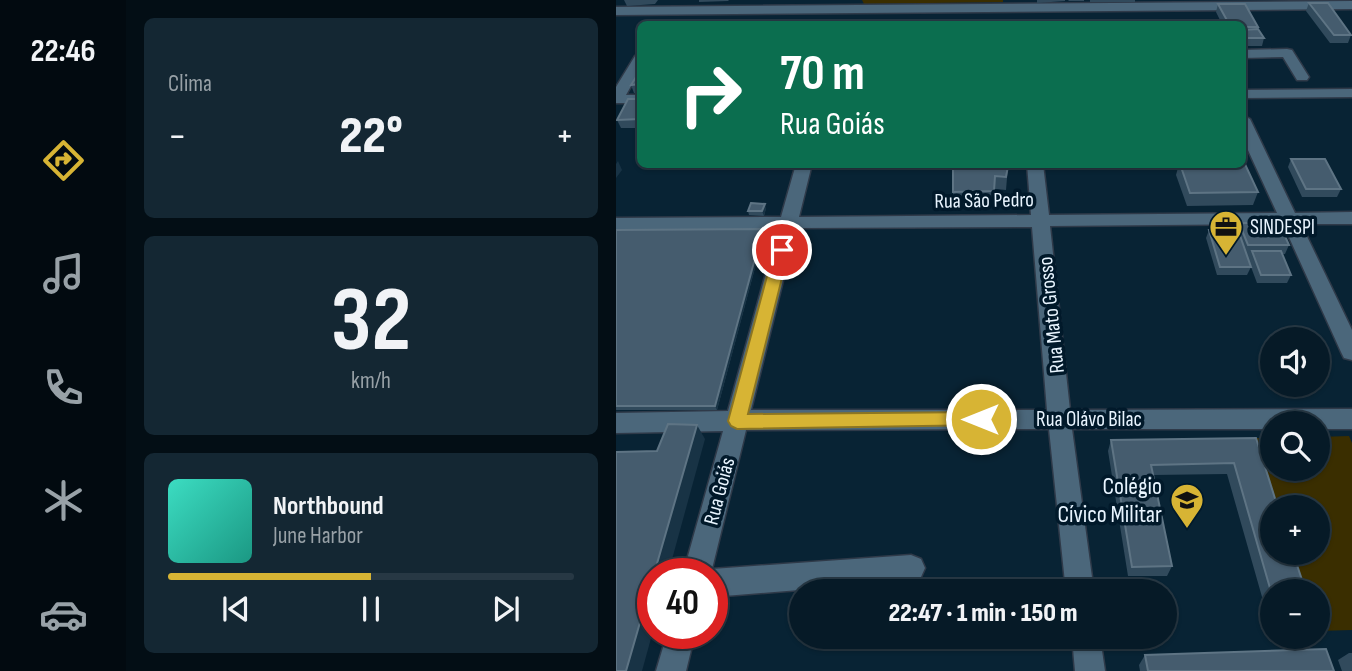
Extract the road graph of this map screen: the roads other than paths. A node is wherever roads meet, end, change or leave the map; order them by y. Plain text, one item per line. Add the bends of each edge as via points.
1 (1191, 3) edge
2 (849, 4) edge
3 (1018, 4) edge
4 (674, 5) edge
5 (1352, 5) edge
6 (616, 10) edge
7 (664, 21) edge
8 (844, 21) edge
9 (1200, 21) edge
10 (1246, 54) edge
11 (637, 64) edge
12 (1302, 77) dead end
13 (1352, 93) edge
14 (1246, 94) edge
15 (616, 99) edge
16 (637, 99) edge
17 (1246, 127) edge
18 (803, 168) edge
19 (1035, 168) edge
20 (1352, 218) edge
21 (1288, 219) junction
22 (1041, 222) junction
23 (616, 224) edge
24 (788, 224) junction
25 (1352, 352) edge
26 (1062, 419) junction
27 (1352, 419) edge
28 (737, 421) junction
29 (616, 423) edge
30 (701, 558) edge
31 (911, 568) dead end
32 (1078, 579) edge
33 (728, 582) edge
34 (677, 649) edge
35 (1087, 649) edge
36 (671, 671) edge
37 (1090, 671) edge

1 - 3 street
1 - 5 street
1 - 9 street
2 - 3 street
2 - 4 street
2 - 8 street
4 - 6 street
4 - 7 street
10 - 12 street via 1287,53
11 - 15 street
13 - 14 street
15 - 16 street
17 - 21 street
18 - 24 street, Rua Goiás
19 - 22 street, Rua Mato Grosso
20 - 21 street, Rua São Pedro
21 - 22 street, Rua São Pedro
21 - 25 street
22 - 24 street, Rua São Pedro
22 - 26 street, Rua Mato Grosso
23 - 24 street, Rua São Pedro
24 - 28 street, Rua Goiás
26 - 27 street, Rua Olávo Bilac
26 - 28 street, Rua Olávo Bilac
26 - 32 street, Rua Mato Grosso
28 - 29 street, Rua Olávo Bilac
28 - 30 street, Rua Goiás
31 - 33 street
34 - 36 street
35 - 37 street

